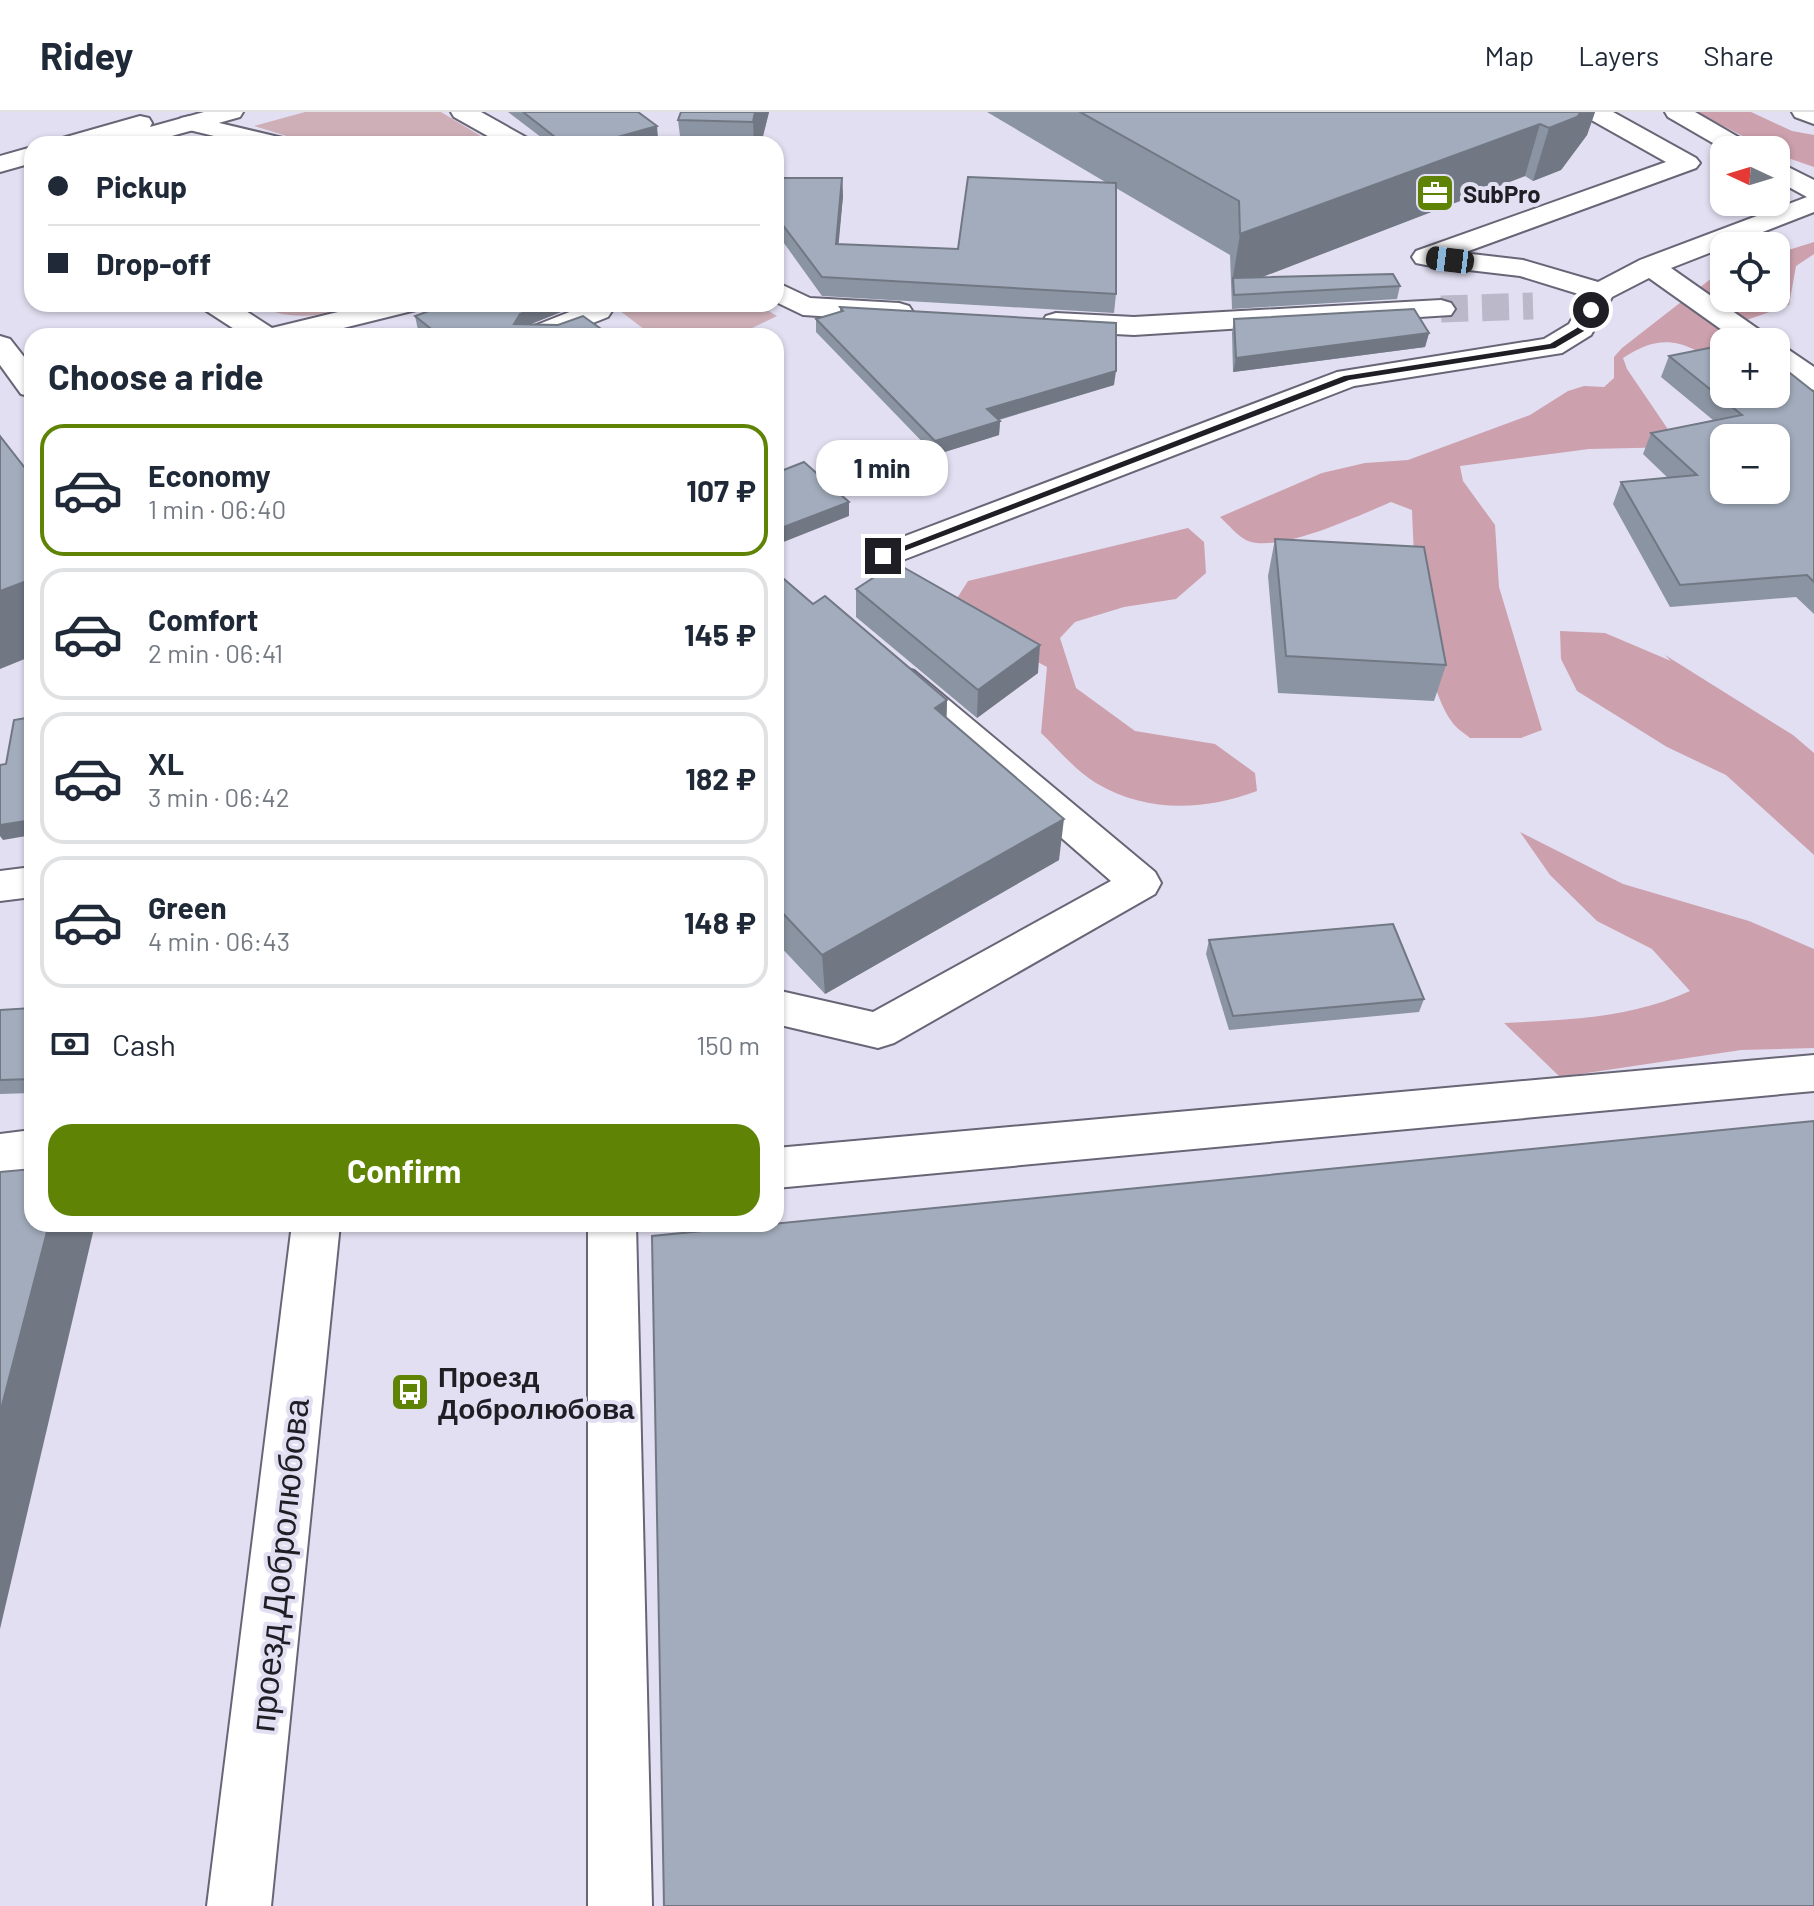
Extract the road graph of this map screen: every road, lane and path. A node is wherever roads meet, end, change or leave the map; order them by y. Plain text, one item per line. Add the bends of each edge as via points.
1 (231, 112) edge
2 (463, 112) edge
3 (1595, 112) edge
4 (1677, 112) edge
5 (1804, 112) edge
6 (1814, 117) edge
7 (184, 118) edge
8 (104, 136) edge
9 (136, 136) edge
10 (249, 136) edge
11 (506, 136) edge
12 (1719, 136) edge
13 (24, 162) edge
14 (0, 176) edge
15 (1790, 177) edge
16 (1814, 191) edge
17 (1814, 203) edge
18 (1650, 266) junction
19 (1601, 292) junction
20 (784, 295) edge
21 (1547, 303) tunnel mouth
22 (1441, 309) tunnel mouth
23 (228, 312) edge
24 (394, 312) edge
25 (595, 312) edge
26 (929, 314) edge
27 (1024, 320) edge
28 (374, 325) edge
29 (252, 328) edge
30 (347, 328) edge
31 (554, 328) edge
32 (1738, 328) edge
33 (0, 345) edge
34 (1790, 364) edge
35 (24, 377) edge
36 (1814, 381) edge
37 (883, 556) dead end
38 (877, 659) edge
39 (24, 883) edge
40 (0, 886) edge
41 (784, 1009) edge
42 (1814, 1073) edge
43 (24, 1151) edge
44 (0, 1154) edge
45 (784, 1167) edge
46 (315, 1232) edge
47 (612, 1232) edge
48 (239, 1906) edge
49 (620, 1906) edge

1 - 7 street
2 - 11 street
3 - 19 street via 1687,163 1426,257 1523,268
4 - 12 street
5 - 6 street
7 - 8 street
7 - 9 street
7 - 10 street
13 - 14 street
15 - 16 street
17 - 18 street
18 - 19 street
18 - 32 street
19 - 21 street
19 - 37 street via 1581,329 1552,347 1348,378
20 - 26 street via 803,306
22 - 27 street via 1134,326
23 - 29 street
24 - 28 street
25 - 31 street
28 - 30 street
33 - 35 street
34 - 36 street
38 - 41 street via 1140,883 878,1031
39 - 40 street
42 - 45 street
43 - 44 street
46 - 48 street, проезд Добролюбова
47 - 49 street

